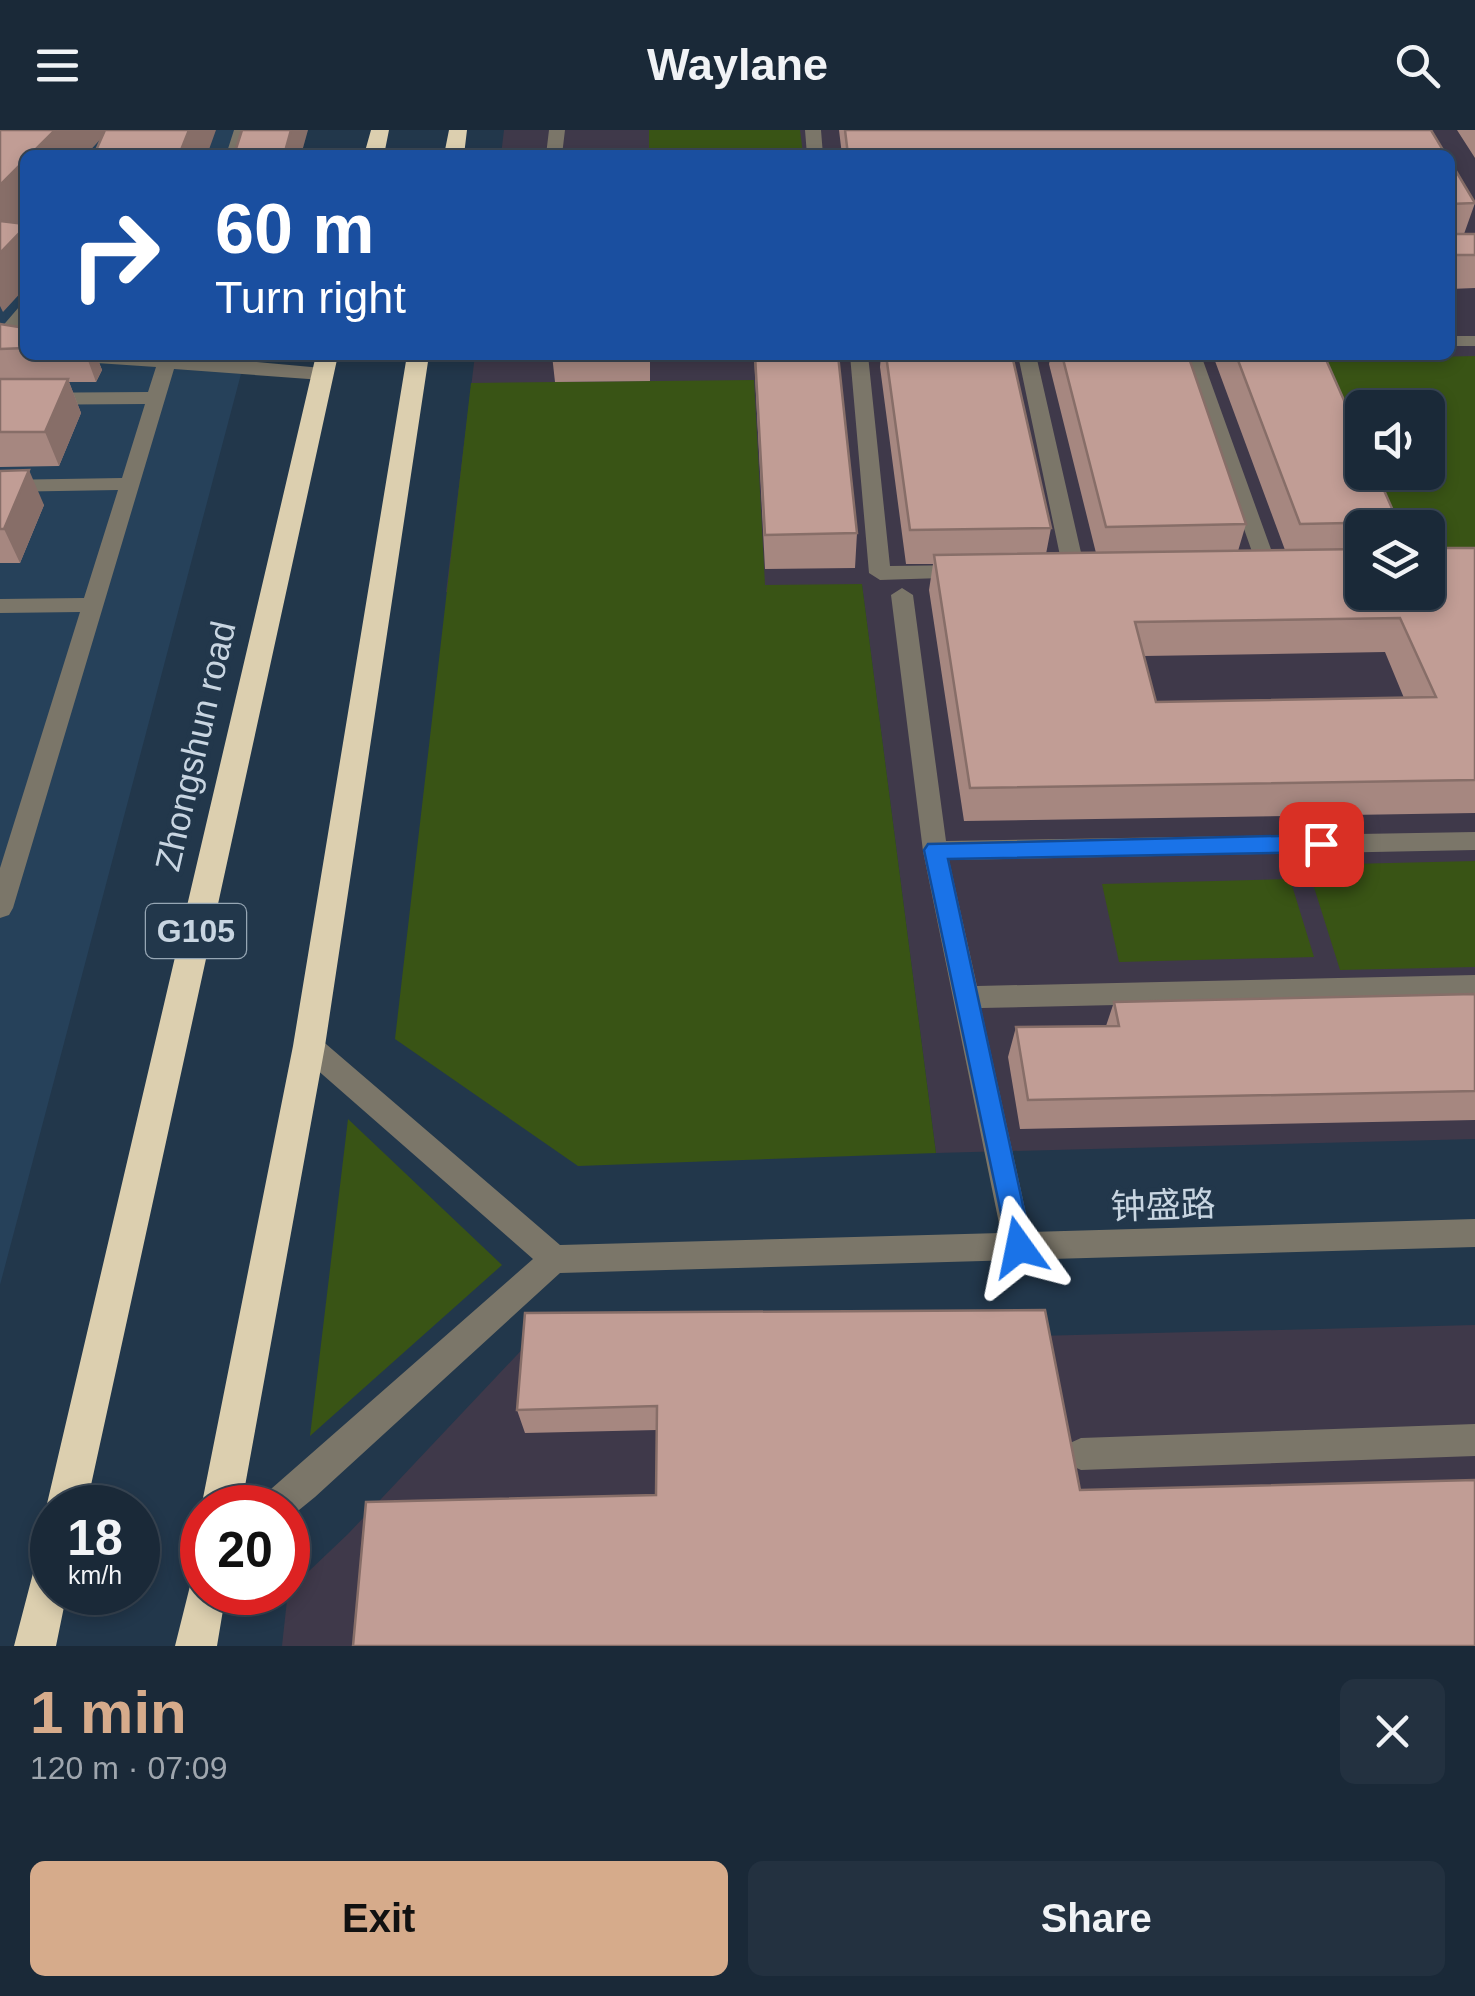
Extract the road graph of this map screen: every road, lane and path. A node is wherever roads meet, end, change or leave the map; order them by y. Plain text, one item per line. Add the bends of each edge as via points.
1 (20, 317) edge
2 (0, 343) edge
3 (168, 360) edge
4 (417, 360) edge
5 (859, 360) edge
6 (1027, 360) edge
7 (1194, 360) edge
8 (324, 364) edge
9 (157, 398) junction
10 (0, 400) edge
11 (130, 484) junction
12 (0, 486) edge
13 (1267, 566) edge
14 (1074, 570) edge
15 (997, 571) edge
16 (902, 595) dead end
17 (93, 605) junction
18 (0, 606) edge
19 (1475, 841) edge
20 (936, 850) junction
21 (0, 908) edge
22 (1475, 986) edge
23 (967, 996) junction
24 (309, 1046) junction
25 (1473, 1238) edge
26 (1019, 1247) junction
27 (554, 1260) junction
28 (1475, 1440) edge
29 (1081, 1454) dead end
30 (71, 1485) edge
31 (225, 1485) edge
32 (305, 1485) edge
33 (42, 1615) edge
34 (202, 1615) edge
35 (35, 1646) edge
36 (196, 1646) edge

1 - 2 street
3 - 8 street
3 - 9 street
4 - 24 highway
5 - 15 street via 880,574
6 - 14 street
7 - 13 street
8 - 30 highway, Zhongshun road / G105
9 - 10 street
9 - 11 street
11 - 12 street
11 - 17 street
16 - 20 street
17 - 18 street
17 - 21 street
19 - 20 street
20 - 23 street
22 - 23 street
23 - 26 street
24 - 27 street
24 - 31 highway
25 - 26 street, 钟盛路
26 - 27 street, 钟盛路
27 - 32 street
28 - 29 street
33 - 35 highway
34 - 36 highway

